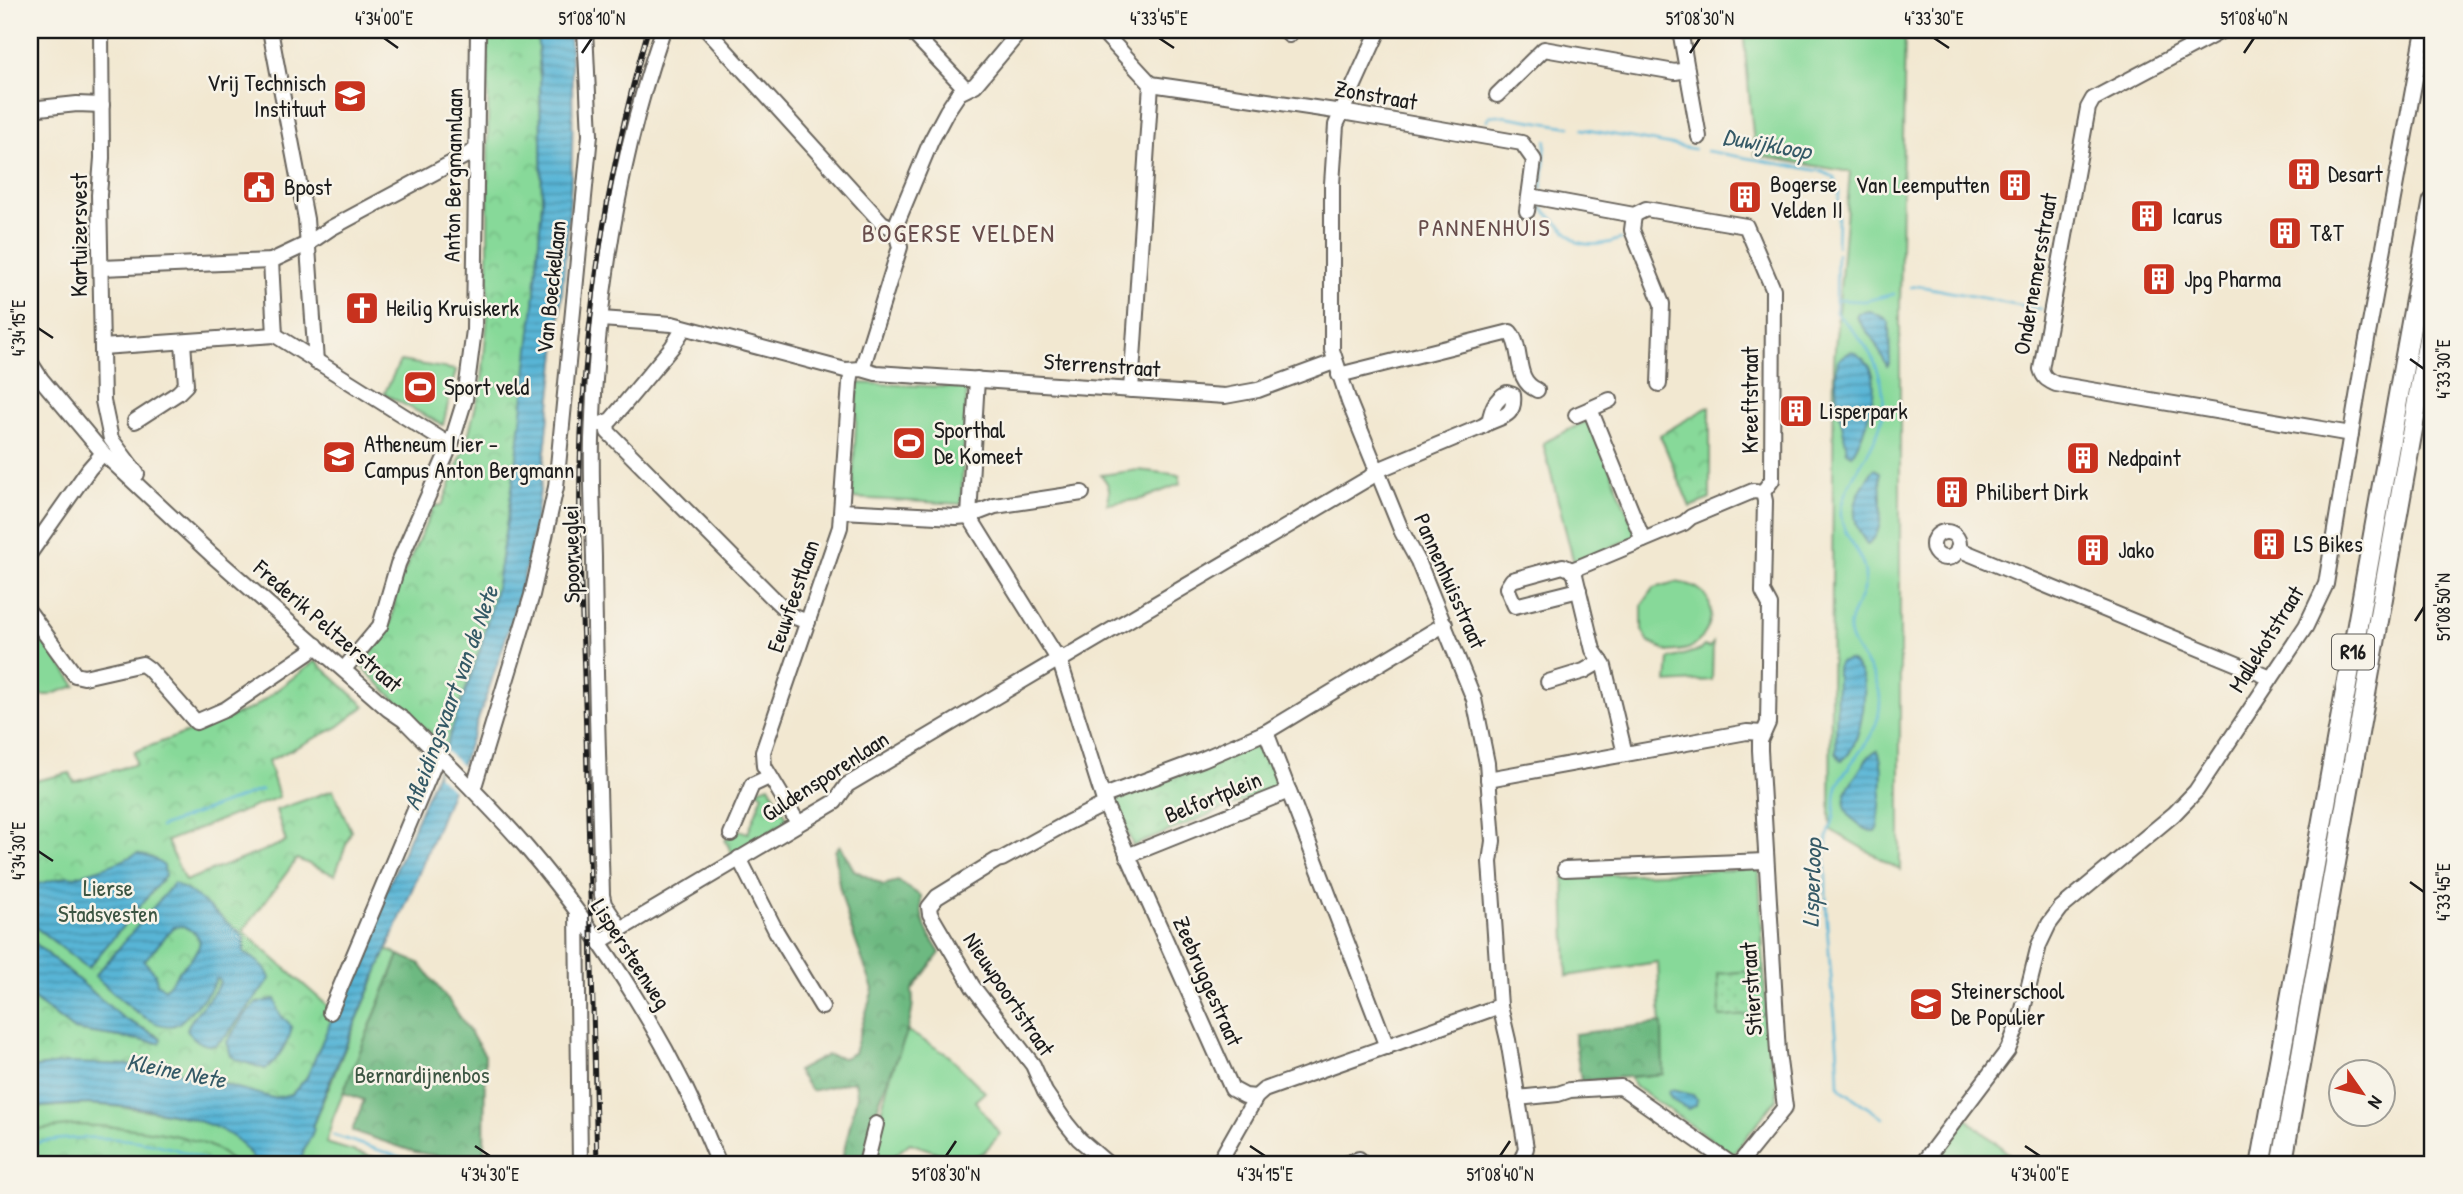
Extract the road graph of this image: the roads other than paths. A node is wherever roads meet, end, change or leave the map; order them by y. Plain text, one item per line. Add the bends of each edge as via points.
1 (101, 30) edge
2 (270, 30) edge
3 (478, 30) edge
4 (585, 30) edge
5 (663, 30) edge
6 (707, 30) edge
7 (910, 30) edge
8 (1021, 30) edge
9 (1101, 30) edge
10 (1379, 30) edge
11 (1680, 30) edge
12 (2223, 30) edge
13 (2424, 30) edge
14 (1687, 70) junction
15 (1151, 84) junction
16 (966, 89) junction
17 (1497, 95) dead end
18 (102, 105) junction
19 (30, 110) edge
20 (1342, 112) junction
21 (1699, 136) dead end
22 (476, 150) junction
23 (2433, 201) edge
24 (1529, 204) joint
25 (1634, 215) junction
26 (895, 229) junction
27 (309, 243) junction
28 (271, 261) junction
29 (102, 268) junction
30 (2433, 314) edge
31 (601, 319) junction
32 (684, 328) junction
33 (275, 335) junction
34 (183, 342) junction
35 (102, 347) junction
36 (30, 362) edge
37 (316, 362) junction
38 (1336, 369) junction
39 (857, 370) junction
40 (977, 379) junction
41 (1659, 384) dead end
42 (1131, 390) junction
43 (1537, 390) dead end
44 (1610, 400) dead end
45 (135, 421) dead end
46 (1489, 422) dead end
47 (600, 424) junction
48 (109, 433) junction
49 (2351, 434) junction
50 (88, 435) junction
51 (450, 445) junction
52 (103, 453) junction
53 (123, 457) junction
54 (1378, 470) junction
55 (1763, 492) junction
56 (1082, 493) dead end
57 (153, 497) junction
58 (842, 511) junction
59 (970, 516) junction
60 (1643, 540) junction
61 (1958, 549) dead end
62 (30, 553) edge
63 (1572, 570) junction
64 (1579, 590) junction
65 (30, 613) edge
66 (808, 622) junction
67 (1445, 624) junction
68 (316, 645) junction
69 (1059, 660) junction
70 (1601, 662) junction
71 (344, 668) junction
72 (2271, 678) junction
73 (1548, 682) dead end
74 (1266, 732) junction
75 (1763, 733) junction
76 (1625, 754) junction
77 (440, 756) junction
78 (769, 777) junction
79 (1488, 779) junction
80 (473, 790) junction
81 (1289, 791) junction
82 (1764, 794) joint
83 (1104, 800) junction
84 (798, 823) junction
85 (731, 834) dead end
86 (1127, 856) junction
87 (739, 858) junction
88 (1765, 861) junction
89 (1565, 869) dead end
90 (577, 912) junction
91 (620, 928) junction
92 (599, 942) junction
93 (1500, 1006) junction
94 (822, 1007) dead end
95 (330, 1012) dead end
96 (1387, 1047) junction
97 (1256, 1097) junction
98 (1517, 1098) junction
99 (876, 1124) dead end
100 (580, 1164) edge
101 (719, 1164) edge
102 (866, 1164) edge
103 (1108, 1164) edge
104 (1218, 1164) edge
105 (1520, 1164) edge
106 (1731, 1164) edge
107 (1739, 1164) edge
108 (1922, 1164) edge
109 (2261, 1164) edge
110 (2282, 1164) edge

1 - 18 street, Kartuizersvest
2 - 27 street
3 - 22 street, Anton Bergmannlaan
4 - 80 street, Van Boeckellaan via 590,135 556,487 532,595
5 - 31 street, Spoorweglei via 624,165
6 - 26 street via 882,223
7 - 16 street
8 - 16 street, Eeuwfeestlaan via 975,85
9 - 15 street
10 - 20 street, Pannenhuisstraat
11 - 14 street
12 - 49 street, Ondernemersstraat via 2093,99 2088,108 2041,369 2045,379 2056,384
13 - 49 street, Mallekotstraat
14 - 17 street via 1675,72 1544,50
14 - 21 street
15 - 20 street, Zonstraat
15 - 42 street
16 - 26 street, Eeuwfeestlaan via 959,93 931,141
18 - 19 street
18 - 29 street, Kartuizersvest
20 - 24 street, Zonstraat via 1522,143 1534,160
20 - 38 street, Pannenhuisstraat via 1336,125 1332,184 1331,338
22 - 27 street
22 - 51 street, Anton Bergmannlaan via 474,346 465,400
23 - 109 highway, R16
24 - 25 street, Kreeftstraat
25 - 41 street via 1632,230 1662,304
25 - 55 street, Kreeftstraat via 1646,209 1746,226 1773,289 1773,467 1772,480
26 - 39 street, Eeuwfeestlaan via 900,247
27 - 28 street
27 - 37 street
28 - 29 street
28 - 33 street
29 - 35 street, Kartuizersvest
30 - 110 highway, R16
31 - 32 street, Sterrenstraat
31 - 47 street, Spoorweglei
32 - 39 street, Sterrenstraat
32 - 47 street
33 - 34 street
33 - 37 street
34 - 35 street
34 - 45 street via 186,385
35 - 48 street, Kartuizersvest
36 - 50 street, Frederik Peltzerstraat
37 - 51 street
38 - 42 street, Sterrenstraat via 1225,396
38 - 43 street, Sterrenstraat via 1510,332 1516,339 1525,381
38 - 54 street, Pannenhuisstraat
39 - 40 street, Sterrenstraat
39 - 58 street, Eeuwfeestlaan via 850,383
40 - 42 street, Sterrenstraat
40 - 59 street
44 - 60 street via 1583,412
46 - 54 street, Guldensporenlaan
47 - 66 street via 792,616
47 - 91 street, Spoorweglei via 595,682 602,895
48 - 50 street via 99,438
48 - 53 street, Frederik Peltzerstraat
49 - 72 street, Mallekotstraat via 2326,584 2306,626
50 - 52 street, Frederik Peltzerstraat
51 - 71 street, Anton Bergmannlaan via 398,564 380,626
52 - 53 street
52 - 57 street, Frederik Peltzerstraat
52 - 62 street
53 - 57 street, Frederik Peltzerstraat
54 - 67 street, Pannenhuisstraat
54 - 69 street, Guldensporenlaan
55 - 60 street via 1753,491
55 - 75 street, Kreeftstraat via 1763,592 1770,605 1768,723
56 - 59 street via 995,506
57 - 68 street, Frederik Peltzerstraat
58 - 59 street
58 - 66 street, Eeuwfeestlaan via 841,527
59 - 69 street, Zeebruggestraat
60 - 63 street
61 - 72 street
63 - 64 street
63 - 64 street via 1563,566 1512,580 1507,588 1515,606
64 - 70 street via 1593,650
65 - 68 street via 78,677 142,664 196,722 231,706
66 - 78 street, Eeuwfeestlaan via 763,752
67 - 74 street
67 - 79 street, Pannenhuisstraat via 1477,709
68 - 71 street, Frederik Peltzerstraat
69 - 83 street, Zeebruggestraat
69 - 84 street, Guldensporenlaan via 846,785 835,802
70 - 73 street
70 - 76 street
71 - 77 street, Frederik Peltzerstraat
72 - 108 street, Mallekotstraat via 2196,791 2049,924 2008,1049
74 - 81 street, Belfortplein
74 - 83 street, Belfortplein
75 - 76 street
75 - 82 street, Kreeftstraat
76 - 79 street
77 - 80 street, Frederik Peltzerstraat
77 - 95 street
78 - 84 street, Eeuwfeestlaan
78 - 85 street via 752,785
79 - 93 street, Pannenhuisstraat
80 - 90 street, Lispersteenweg
81 - 86 street, Belfortplein
81 - 96 street
82 - 88 street, Stierstraat
83 - 86 street, Zeebruggestraat
83 - 103 street, Nieuwpoortstraat via 997,860 937,897 929,907 973,987 1033,1065 1066,1123
84 - 87 street, Guldensporenlaan
86 - 97 street, Zeebruggestraat via 1232,1088
87 - 91 street, Guldensporenlaan
87 - 94 street
88 - 89 street
88 - 107 street, Stierstraat via 1785,1107
90 - 92 street, Lispersteenweg
90 - 100 street
91 - 92 street
92 - 101 street, Lispersteenweg via 687,1087
93 - 96 street
93 - 98 street, Pannenhuisstraat
96 - 97 street via 1264,1090
97 - 104 street
98 - 105 street, Pannenhuisstraat via 1526,1148
98 - 106 street via 1621,1087
99 - 102 street

